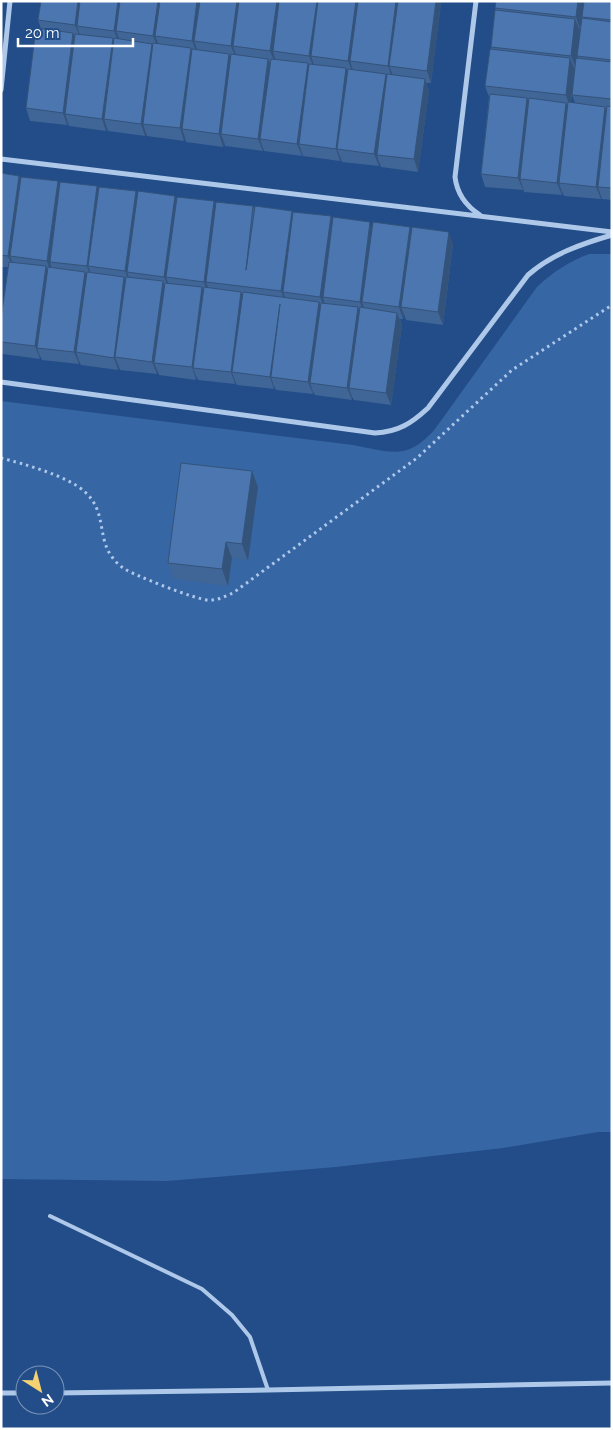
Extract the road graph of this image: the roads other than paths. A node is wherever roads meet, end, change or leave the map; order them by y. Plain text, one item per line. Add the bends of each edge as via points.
1 (10, 1) edge
2 (476, 1) edge
3 (1, 90) edge
4 (1, 159) edge
5 (483, 217) junction
6 (612, 233) edge
7 (1, 382) edge
8 (50, 1216) dead end
9 (612, 1382) edge
10 (268, 1390) junction
11 (15, 1393) edge
12 (65, 1393) edge
13 (1, 1394) edge

1 - 3 street
2 - 5 street via 455,177 458,192 470,208
4 - 5 street
5 - 6 street
6 - 7 street via 554,256 528,274 428,408 414,421 388,432 376,433
8 - 10 lane via 202,1289 232,1315 250,1337
9 - 10 street
10 - 12 street
11 - 13 street

